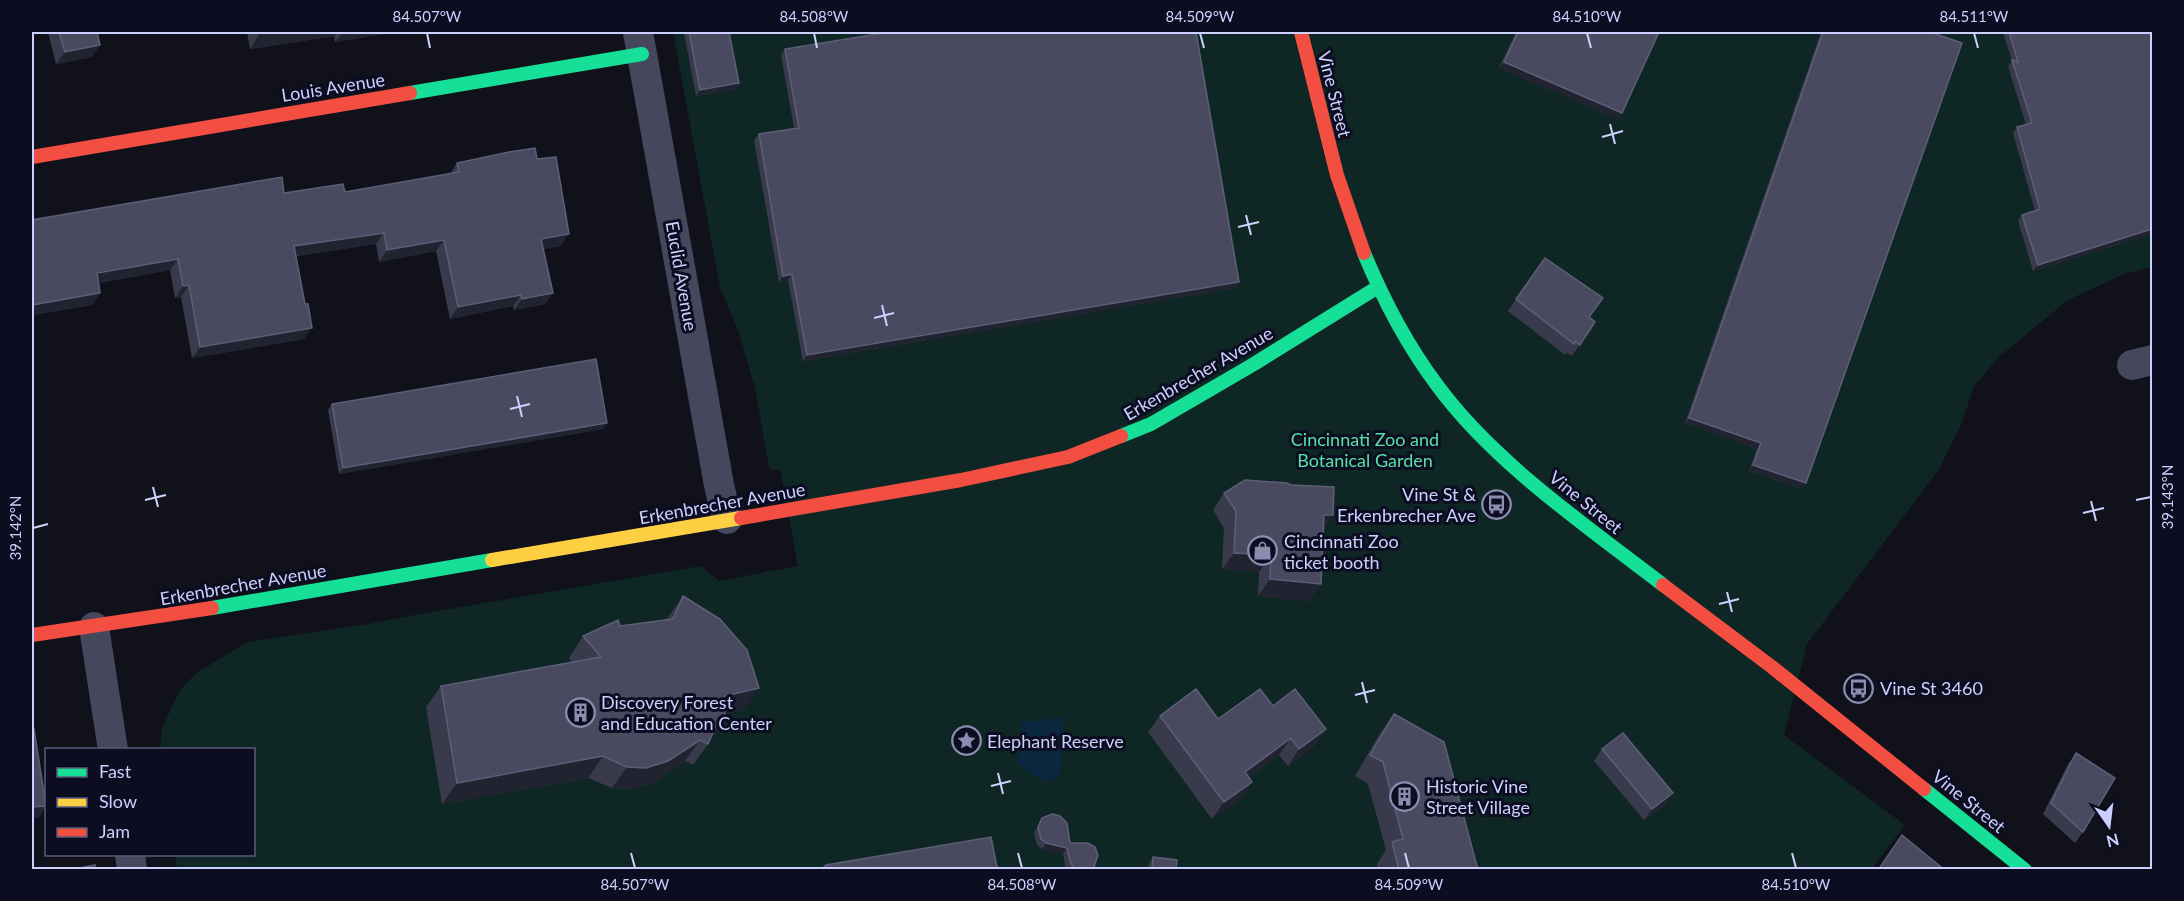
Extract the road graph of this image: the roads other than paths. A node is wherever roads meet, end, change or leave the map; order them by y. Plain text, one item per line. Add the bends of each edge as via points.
1 (1301, 32) edge
2 (640, 43) edge
3 (32, 157) edge
4 (1378, 287) junction
5 (727, 519) junction
6 (94, 627) junction
7 (32, 635) edge
8 (113, 748) edge
9 (2025, 870) edge

1 - 4 street, Vine Street via 1337,175
2 - 3 street, Louis Avenue
2 - 5 street, Euclid Avenue
4 - 5 street, Erkenbrecher Avenue via 1151,424 1068,457 961,480
4 - 9 street, Vine Street via 1437,386 1506,460 1574,517 1772,666
5 - 6 street, Erkenbrecher Avenue
6 - 7 street, Erkenbrecher Avenue
6 - 8 street

